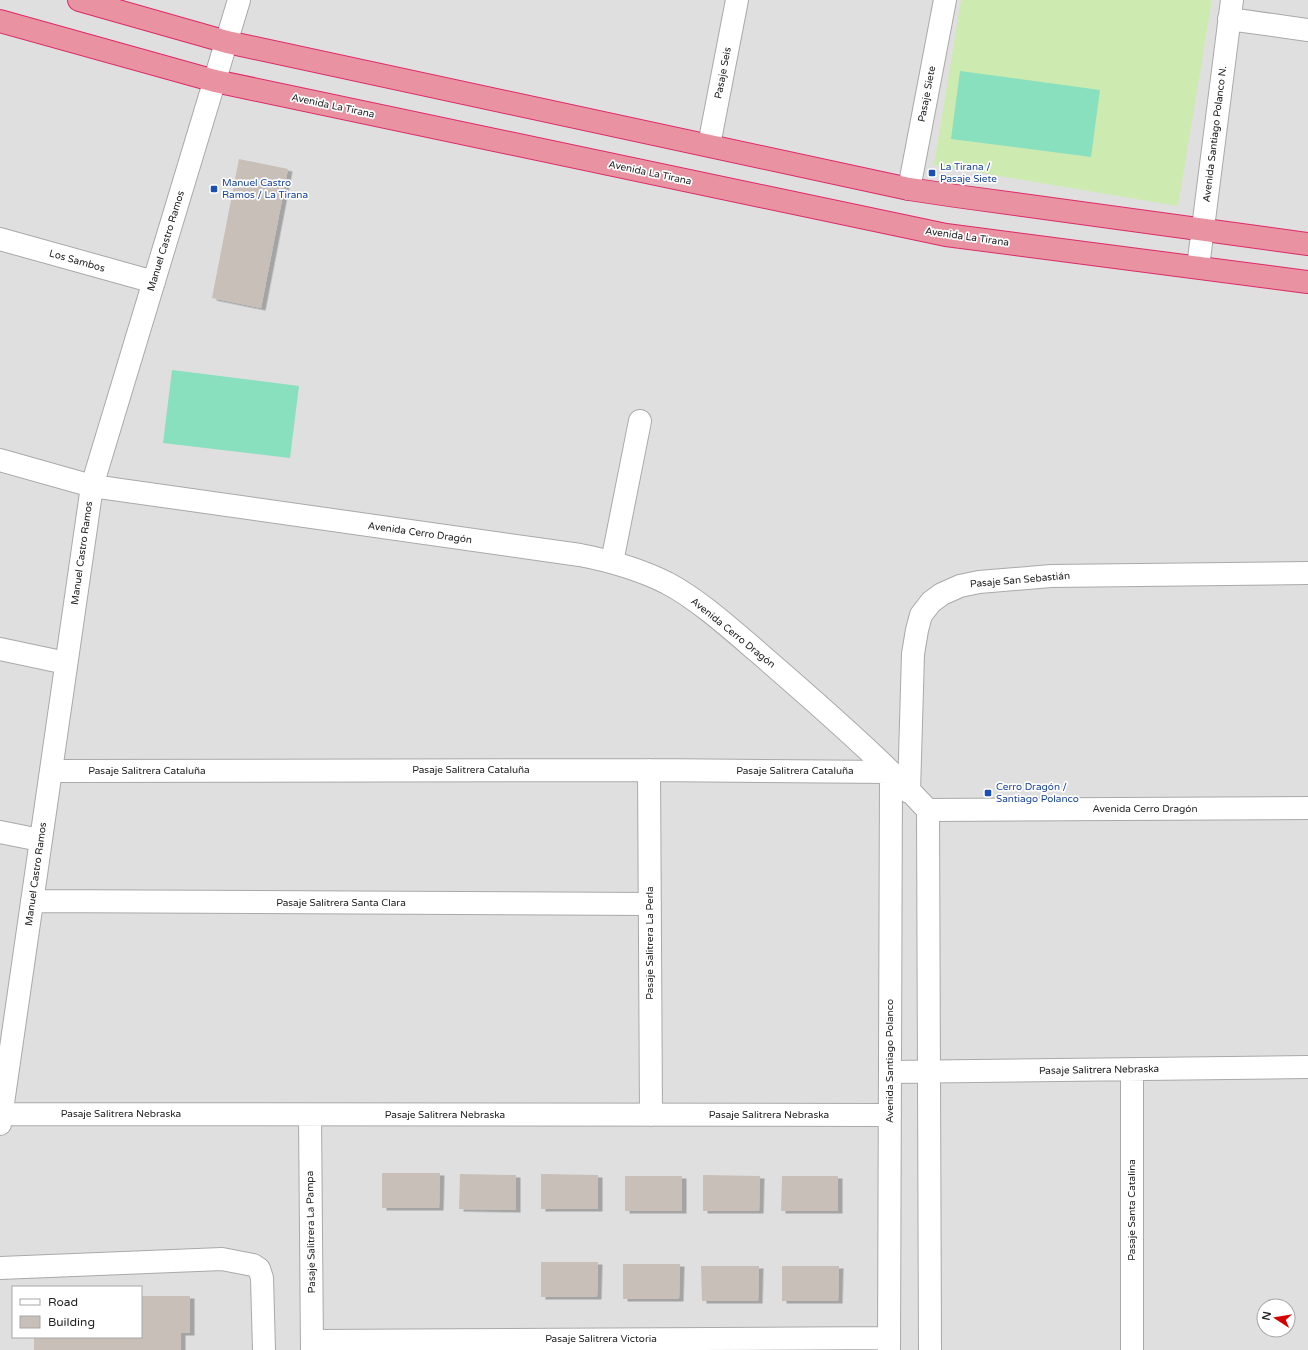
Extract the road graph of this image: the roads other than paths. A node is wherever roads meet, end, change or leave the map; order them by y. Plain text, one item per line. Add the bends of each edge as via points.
1 (79, 0) edge
2 (239, 0) edge
3 (737, 0) edge
4 (945, 0) edge
5 (1231, 10) edge
6 (0, 21) edge
7 (1308, 30) edge
8 (227, 42) junction
9 (215, 81) junction
10 (709, 145) junction
11 (909, 188) junction
12 (1203, 230) junction
13 (0, 239) edge
14 (1308, 244) edge
15 (1198, 267) junction
16 (154, 282) junction
17 (1308, 282) edge
18 (640, 421) dead end
19 (0, 460) edge
20 (92, 486) junction
21 (612, 562) junction
22 (1308, 573) edge
23 (0, 650) edge
24 (66, 663) junction
25 (649, 770) junction
26 (51, 771) junction
27 (891, 772) junction
28 (910, 792) junction
29 (1308, 808) edge
30 (928, 810) junction
31 (0, 832) edge
32 (40, 840) junction
33 (32, 901) junction
34 (650, 904) junction
35 (8, 1006) edge
36 (1308, 1067) edge
37 (1132, 1070) junction
38 (890, 1072) junction
39 (929, 1072) junction
40 (310, 1115) junction
41 (651, 1115) junction
42 (890, 1115) junction
43 (1, 1119) edge
44 (0, 1268) edge
45 (889, 1344) edge
46 (312, 1346) edge
47 (264, 1350) edge
48 (930, 1350) edge
49 (1132, 1350) edge

1 - 8 highway
2 - 8 street, Manuel Castro Ramos
3 - 10 street, Pasaje Seis
4 - 11 street, Pasaje Siete
5 - 7 street
5 - 12 street, Avenida Santiago Polanco N.
6 - 9 highway, Avenida La Tirana
8 - 9 street, Manuel Castro Ramos
8 - 10 highway
9 - 15 highway, Avenida La Tirana via 946,235
9 - 16 street, Manuel Castro Ramos
10 - 11 highway
11 - 12 highway
12 - 14 highway
12 - 15 street, Avenida Santiago Polanco N.
13 - 16 street, Los Sambos
15 - 17 highway, Avenida La Tirana
16 - 20 street, Manuel Castro Ramos
18 - 21 street
19 - 20 street, Avenida Cerro Dragón
20 - 21 street, Avenida Cerro Dragón via 565,553
20 - 24 street, Manuel Castro Ramos
21 - 27 street, Avenida Cerro Dragón via 668,584 732,630 795,683
22 - 28 street, Pasaje San Sebastián via 1051,576 979,582 960,586 942,594 931,602 921,615 913,654
23 - 24 street
24 - 26 street, Manuel Castro Ramos
25 - 26 street, Pasaje Salitrera Cataluña
25 - 27 street, Pasaje Salitrera Cataluña
25 - 34 street, Pasaje Salitrera La Perla
26 - 32 street, Manuel Castro Ramos
27 - 28 street, Avenida Cerro Dragón
27 - 38 street, Avenida Santiago Polanco
28 - 30 street, Avenida Cerro Dragón
29 - 30 street, Avenida Cerro Dragón
30 - 39 street
31 - 32 street
32 - 33 street, Manuel Castro Ramos
33 - 34 street, Pasaje Salitrera Santa Clara
33 - 35 street, Manuel Castro Ramos
34 - 41 street, Pasaje Salitrera La Perla
35 - 43 street, Manuel Castro Ramos
36 - 37 street, Pasaje Salitrera Nebraska
37 - 39 street, Pasaje Salitrera Nebraska
37 - 49 street, Pasaje Santa Catalina
38 - 39 street, Pasaje Salitrera Nebraska
38 - 42 street, Avenida Santiago Polanco
39 - 48 street
40 - 41 street, Pasaje Salitrera Nebraska
40 - 43 street, Pasaje Salitrera Nebraska
40 - 46 street, Pasaje Salitrera La Pampa
41 - 42 street, Pasaje Salitrera Nebraska
42 - 45 street, Avenida Santiago Polanco
44 - 47 street via 222,1259 253,1265 259,1269 262,1278
45 - 46 street, Pasaje Salitrera Victoria

